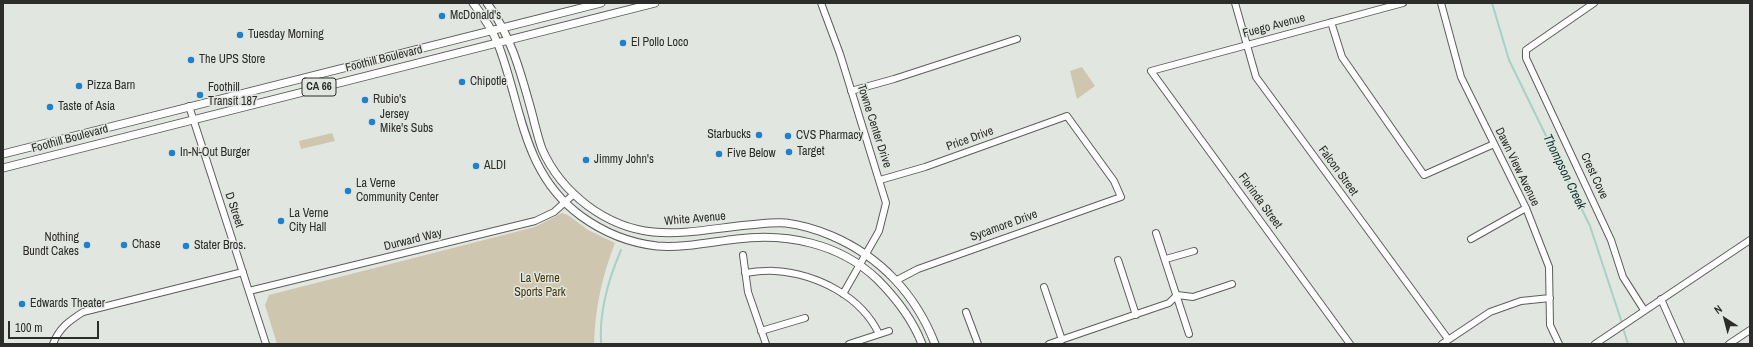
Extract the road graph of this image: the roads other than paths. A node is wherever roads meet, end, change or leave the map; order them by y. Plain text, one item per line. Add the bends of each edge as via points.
1 (473, 3) edge
2 (488, 3) edge
3 (601, 3) edge
4 (655, 3) edge
5 (821, 3) edge
6 (1235, 3) edge
7 (1403, 3) edge
8 (1441, 3) edge
9 (1594, 3) edge
10 (1331, 22) junction
11 (503, 27) junction
12 (491, 30) junction
13 (1017, 38) dead end
14 (509, 40) junction
15 (498, 44) junction
16 (1246, 45) junction
17 (1151, 71) joint
18 (851, 91) junction
19 (189, 106) junction
20 (193, 119) junction
21 (1494, 144) junction
22 (3, 154) edge
23 (3, 168) edge
24 (880, 180) junction
25 (574, 194) junction
26 (1121, 197) joint
27 (565, 203) junction
28 (1526, 208) junction
29 (1156, 233) dead end
30 (1471, 239) dead end
31 (1750, 240) edge
32 (1194, 251) dead end
33 (865, 254) junction
34 (743, 255) dead end
35 (1166, 259) junction
36 (1118, 260) dead end
37 (859, 265) junction
38 (243, 272) junction
39 (744, 273) junction
40 (897, 280) junction
41 (1232, 284) dead end
42 (1044, 287) dead end
43 (249, 291) junction
44 (843, 294) junction
45 (1177, 295) junction
46 (1550, 298) junction
47 (1661, 299) junction
48 (1644, 310) junction
49 (966, 312) dead end
50 (1136, 315) junction
51 (805, 318) dead end
52 (1750, 330) edge
53 (761, 331) junction
54 (889, 331) dead end
55 (879, 334) junction
56 (1189, 334) dead end
57 (1062, 340) junction
58 (1448, 340) junction
59 (53, 344) edge
60 (266, 344) edge
61 (766, 344) edge
62 (849, 344) edge
63 (922, 344) edge
64 (935, 344) edge
65 (978, 344) edge
66 (1049, 344) edge
67 (1350, 344) edge
68 (1442, 344) edge
69 (1559, 344) edge
70 (1595, 344) edge
71 (1681, 344) edge
72 (1729, 344) edge

1 - 12 main road, White Avenue
2 - 11 main road, White Avenue
3 - 11 main road, Foothill Boulevard / CA 66
4 - 14 main road, Foothill Boulevard / CA 66
5 - 18 street, Towne Center Drive
6 - 16 street, Falcon Street
7 - 10 street, Fuego Avenue
8 - 21 street, Dawn View Avenue via 1461,77
9 - 48 street, Crest Cove via 1526,50 1526,58 1611,240 1623,277
10 - 16 street, Fuego Avenue
10 - 21 street via 1342,57 1424,175
11 - 12 main road, Foothill Boulevard / CA 66
11 - 14 main road, White Avenue
12 - 15 main road, White Avenue
12 - 19 main road, Foothill Boulevard / CA 66
13 - 18 street
14 - 15 main road, Foothill Boulevard / CA 66
14 - 25 main road, White Avenue via 542,149 553,170
15 - 20 main road, Foothill Boulevard / CA 66
15 - 27 main road, White Avenue via 531,151 543,176
16 - 17 street, Fuego Avenue
16 - 58 street, Falcon Street via 1256,76
17 - 67 street, Florinda Street
18 - 24 street, Towne Center Drive
19 - 20 street, D Street
19 - 22 main road, Foothill Boulevard / CA 66
20 - 23 main road, Foothill Boulevard / CA 66
20 - 38 street, D Street
21 - 28 street, Dawn View Avenue
24 - 26 street, Price Drive via 925,167 1067,116 1114,180
24 - 33 street, Towne Center Drive via 886,203 879,231
25 - 27 street, Durward Way
25 - 33 main road, White Avenue via 605,217 648,232 674,234 786,223 813,229 847,243
26 - 40 street, Sycamore Drive via 918,269
27 - 37 main road, White Avenue via 617,237 643,243 675,246 760,236 784,237 824,246
27 - 43 street, Durward Way via 554,212 535,221
28 - 30 street
28 - 46 street, Dawn View Avenue via 1549,267
29 - 35 street
31 - 47 street
32 - 35 street
33 - 37 street, Towne Center Drive
33 - 40 main road, White Avenue
34 - 39 street
35 - 45 street
36 - 50 street
37 - 44 street, Towne Center Drive
37 - 63 main road, White Avenue via 887,289 904,309
38 - 43 street, D Street
38 - 59 street via 84,312 67,322 57,333
39 - 44 street via 774,271 803,275
39 - 53 street
40 - 64 main road, White Avenue via 928,326
41 - 45 street via 1193,296
42 - 57 street
43 - 60 street, D Street
44 - 55 street via 866,312
45 - 50 street via 1169,303
45 - 56 street
46 - 58 street via 1521,301 1490,312
46 - 69 street, Dawn View Avenue via 1550,325
47 - 48 street
47 - 71 street
48 - 70 street
49 - 65 street
50 - 57 street
51 - 53 street
52 - 72 street
53 - 61 street
54 - 55 street
55 - 62 street
57 - 66 street
58 - 68 street

